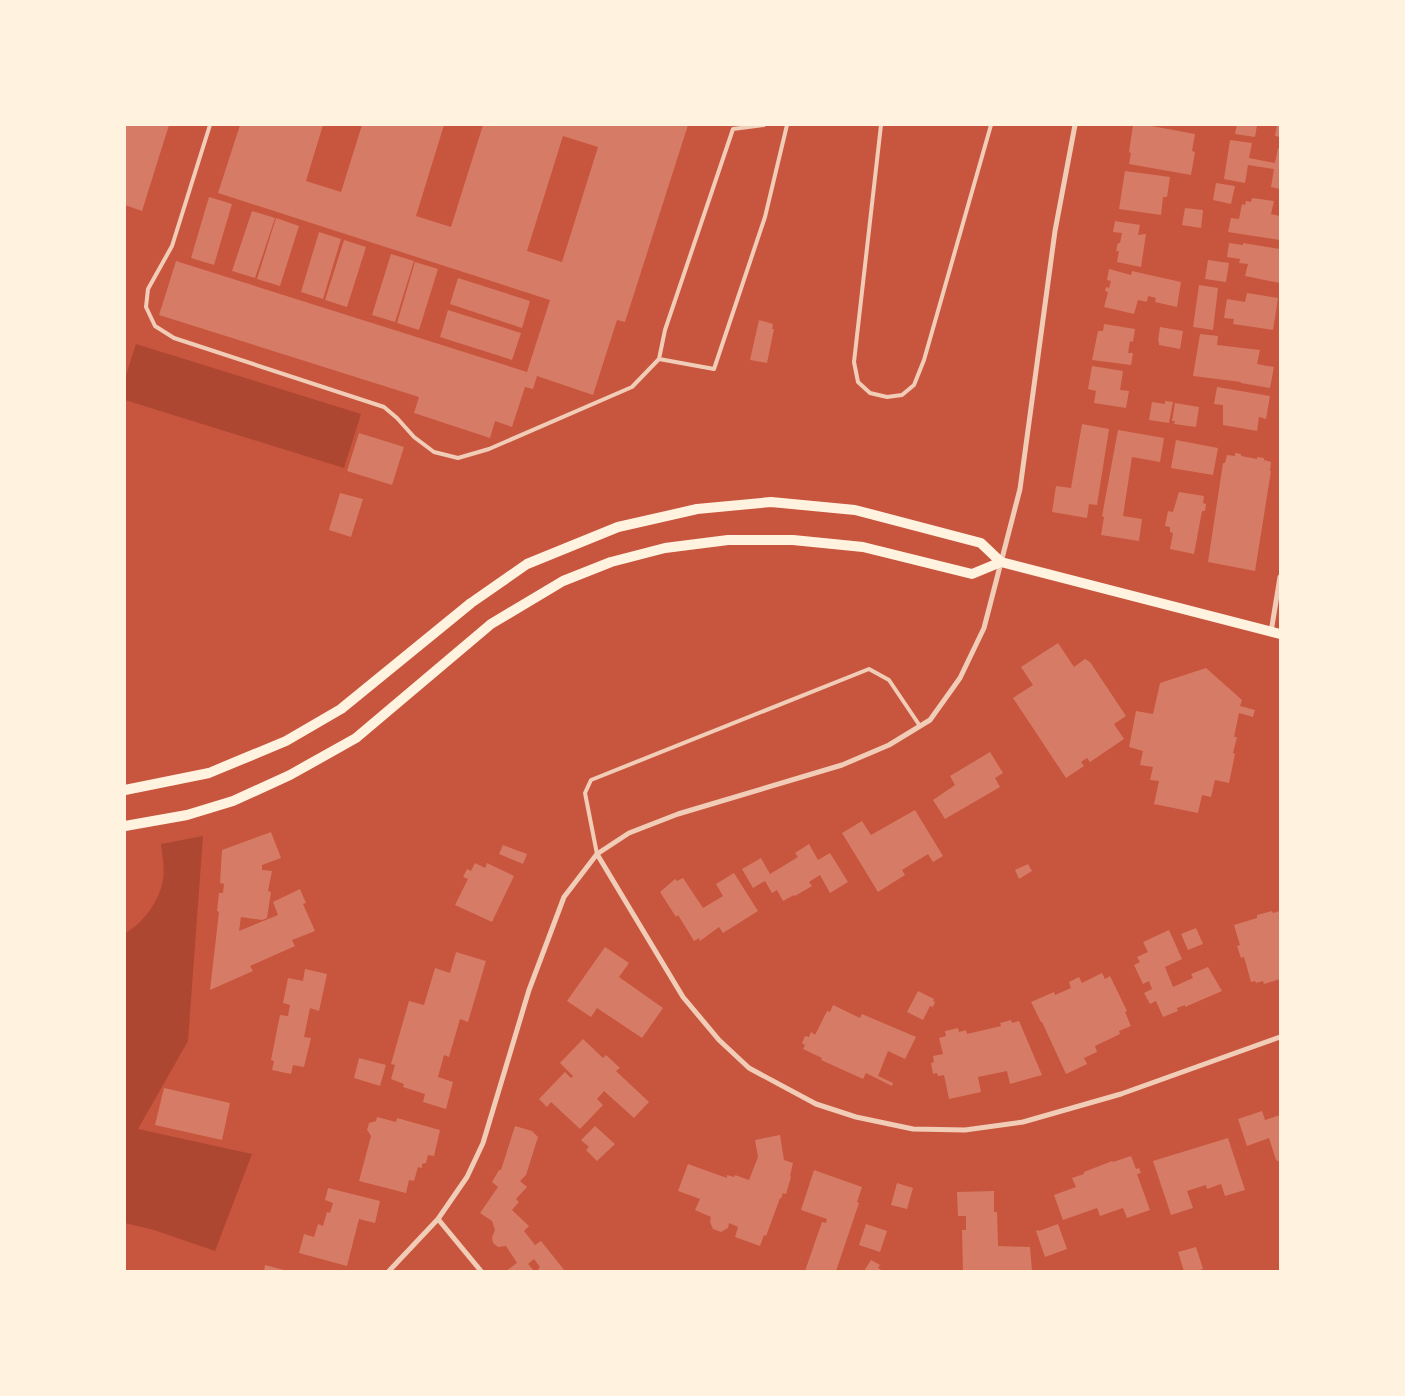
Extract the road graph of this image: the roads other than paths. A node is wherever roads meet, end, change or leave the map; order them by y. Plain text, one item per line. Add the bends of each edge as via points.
1 (210, 125) edge
2 (764, 125) edge
3 (787, 125) edge
4 (881, 125) edge
5 (991, 125) edge
6 (1075, 125) edge
7 (659, 360) junction
8 (1001, 562) junction
9 (1280, 577) edge
10 (1275, 633) edge
11 (920, 726) junction
12 (125, 790) edge
13 (125, 826) edge
14 (597, 854) junction
15 (1280, 1038) edge
16 (438, 1219) junction
17 (389, 1271) edge
18 (481, 1271) edge

1 - 7 lane via 172,246 148,289 146,307 155,326 174,338 384,407 434,452 458,458 489,449 632,387
2 - 7 lane via 733,129
3 - 7 lane via 765,217 714,369
4 - 5 lane via 854,362 858,382 870,393 887,398 902,395 914,385 924,360
6 - 8 street via 1055,232 1020,490
8 - 10 main road
8 - 11 street via 984,628 960,678 930,720
8 - 12 main road via 980,543 855,510 771,502 697,509 618,527 527,564 471,603 340,709 286,741 209,773
8 - 13 main road via 972,574 863,547 793,540 728,540 665,548 611,562 563,581 491,624 356,738 290,776 233,801 187,815
9 - 10 street
11 - 14 street via 842,765 678,814 629,833
11 - 14 lane via 889,680 869,670 591,780 585,793
14 - 15 street via 684,997 719,1040 748,1068 816,1104 856,1117 913,1129 965,1130 1023,1122 1121,1094
14 - 16 street via 564,897 529,990 482,1143 467,1176
16 - 17 street
16 - 18 street

